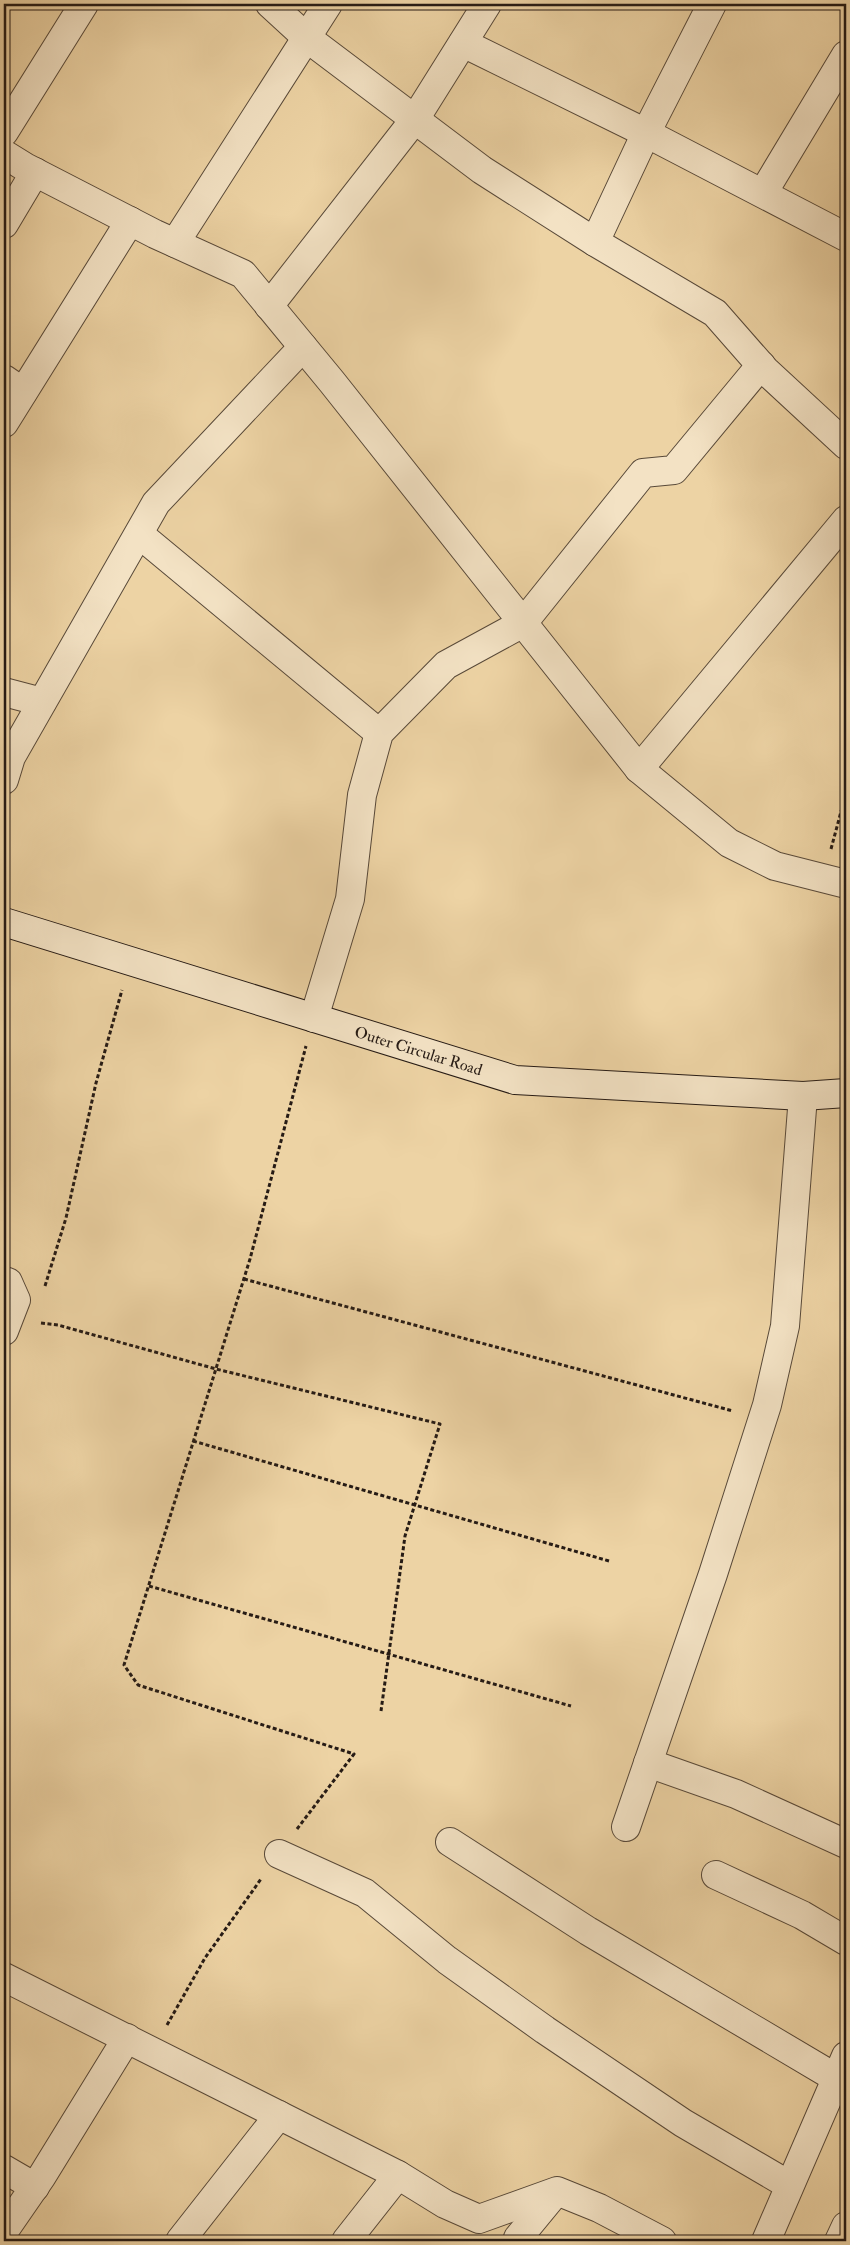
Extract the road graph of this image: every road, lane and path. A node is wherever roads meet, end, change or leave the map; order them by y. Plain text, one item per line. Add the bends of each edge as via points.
1 (84, 4) edge
2 (270, 4) edge
3 (328, 4) edge
4 (487, 4) edge
5 (712, 4) edge
6 (307, 38) junction
7 (463, 43) junction
8 (846, 55) edge
9 (416, 119) junction
10 (4, 132) edge
11 (646, 132) junction
12 (4, 154) edge
13 (35, 172) junction
14 (763, 194) junction
15 (130, 221) junction
16 (4, 224) edge
17 (846, 236) edge
18 (175, 242) junction
19 (595, 242) junction
20 (269, 306) junction
21 (303, 347) junction
22 (761, 365) junction
23 (14, 385) edge
24 (4, 423) edge
25 (846, 445) edge
26 (846, 520) edge
27 (139, 534) junction
28 (523, 623) junction
29 (4, 692) edge
30 (42, 702) junction
31 (378, 733) junction
32 (639, 769) junction
33 (4, 780) edge
34 (846, 793) edge
35 (834, 881) edge
36 (4, 922) edge
37 (130, 961) junction
38 (314, 1018) junction
39 (846, 1093) edge
40 (803, 1096) junction
41 (244, 1279) junction
42 (4, 1281) edge
43 (43, 1294) dead end
44 (34, 1322) dead end
45 (4, 1331) edge
46 (216, 1369) junction
47 (763, 1420) junction
48 (193, 1441) junction
49 (415, 1505) junction
50 (609, 1561) dead end
51 (149, 1586) junction
52 (390, 1655) junction
53 (571, 1706) dead end
54 (381, 1711) dead end
55 (648, 1763) junction
56 (626, 1827) dead end
57 (450, 1842) dead end
58 (846, 1844) edge
59 (279, 1854) junction
60 (716, 1875) dead end
61 (846, 1942) edge
62 (4, 1977) edge
63 (127, 2038) junction
64 (152, 2051) junction
65 (841, 2067) edge
66 (279, 2115) junction
67 (4, 2169) edge
68 (398, 2175) junction
69 (789, 2184) junction
70 (35, 2186) junction
71 (556, 2191) junction
72 (846, 2226) edge
73 (4, 2231) edge
74 (180, 2241) edge
75 (346, 2241) edge
76 (523, 2241) edge
77 (662, 2241) edge
78 (766, 2241) edge
79 (839, 2241) edge

1 - 10 street
2 - 6 street
3 - 6 street
4 - 7 street
5 - 11 street
6 - 9 street
6 - 18 street
7 - 9 street
7 - 11 street
8 - 14 street
9 - 19 street via 482,170
9 - 20 street
11 - 14 street
11 - 19 street
12 - 13 street
13 - 15 street
13 - 16 street
14 - 17 street
15 - 18 street
15 - 23 street
18 - 20 street via 243,274
19 - 22 street via 715,313
20 - 21 street
21 - 27 street via 156,503
21 - 28 street
22 - 25 street
22 - 28 street via 674,470 643,473
23 - 24 street
26 - 32 street
27 - 30 street
27 - 31 street
28 - 31 street via 446,665
28 - 32 street
29 - 30 street
30 - 33 street via 11,758
31 - 38 street via 362,795 350,899
32 - 35 street via 729,843 775,866
34 - 35 path
36 - 37 street, Outer Circular Road
37 - 38 street, Outer Circular Road
37 - 43 path via 96,1083 66,1218
38 - 40 street, Outer Circular Road via 515,1080
38 - 41 path
39 - 40 street, Outer Circular Road
40 - 47 street via 785,1326
41 - 46 path
41 - 47 path
42 - 45 street via 8,1282 16,1300
44 - 46 path via 58,1325
46 - 48 path
46 - 49 path via 440,1424
47 - 55 street
48 - 49 path
48 - 51 path
49 - 50 path
49 - 52 path via 405,1536
51 - 52 path
51 - 59 path via 124,1665 138,1685 354,1754
52 - 53 path
52 - 54 path
55 - 56 street
55 - 58 street via 736,1794
57 - 65 street via 588,1931
59 - 64 path via 205,1958
59 - 69 street via 365,1893 447,1960 546,2030 683,2123
60 - 61 street via 802,1915
62 - 63 street
63 - 64 street
63 - 70 street
64 - 66 street
65 - 69 street
66 - 68 street
66 - 74 street
67 - 70 street
68 - 71 street via 445,2204 480,2220
68 - 75 street
69 - 78 street
70 - 73 street
71 - 76 street via 518,2238
71 - 77 street via 599,2208
72 - 79 street

